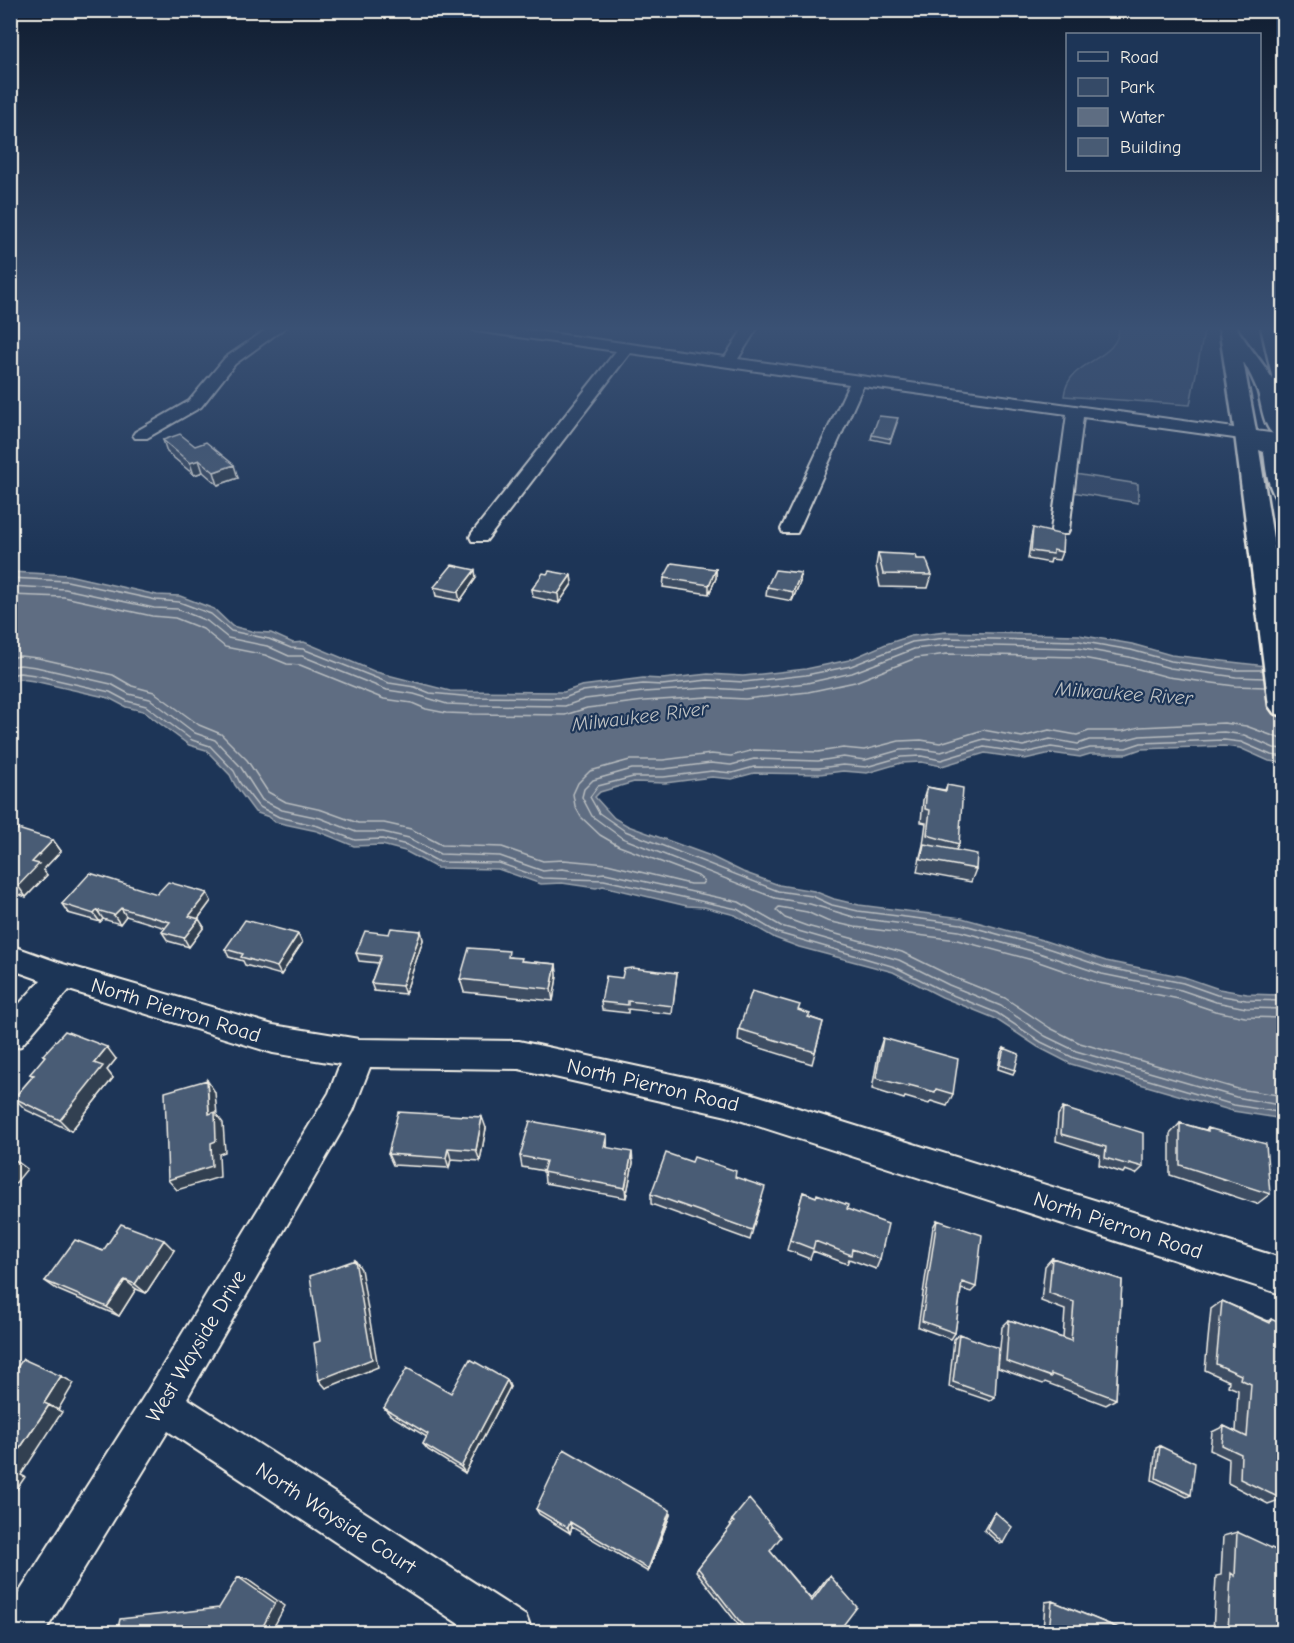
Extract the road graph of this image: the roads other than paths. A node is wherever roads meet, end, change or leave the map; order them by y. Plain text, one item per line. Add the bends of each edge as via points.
1 (195, 404) edge
2 (583, 404) edge
3 (847, 404) edge
4 (1030, 404) edge
5 (1241, 404) edge
6 (1271, 404) edge
7 (1076, 410) junction
8 (1246, 434) junction
9 (1284, 434) edge
10 (141, 435) dead end
11 (1284, 440) edge
12 (1284, 493) edge
13 (790, 529) dead end
14 (1060, 530) dead end
15 (479, 537) dead end
16 (1284, 706) edge
17 (10, 957) edge
18 (63, 976) junction
19 (10, 1036) edge
20 (359, 1053) junction
21 (1284, 1277) edge
22 (162, 1404) junction
23 (20, 1632) edge
24 (510, 1632) edge

1 - 10 street
2 - 15 street
3 - 13 street
4 - 7 street
5 - 8 main road
6 - 9 main road via 1275,424
7 - 8 street
7 - 14 street
8 - 11 street
8 - 12 main road via 1274,449
8 - 16 main road
17 - 18 street, North Pierron Road
18 - 19 street
18 - 20 street, North Pierron Road via 273,1039
20 - 21 street, North Pierron Road via 519,1055 727,1101
20 - 22 street, West Wayside Drive via 342,1100
22 - 23 street, West Wayside Drive
22 - 24 street, North Wayside Court

